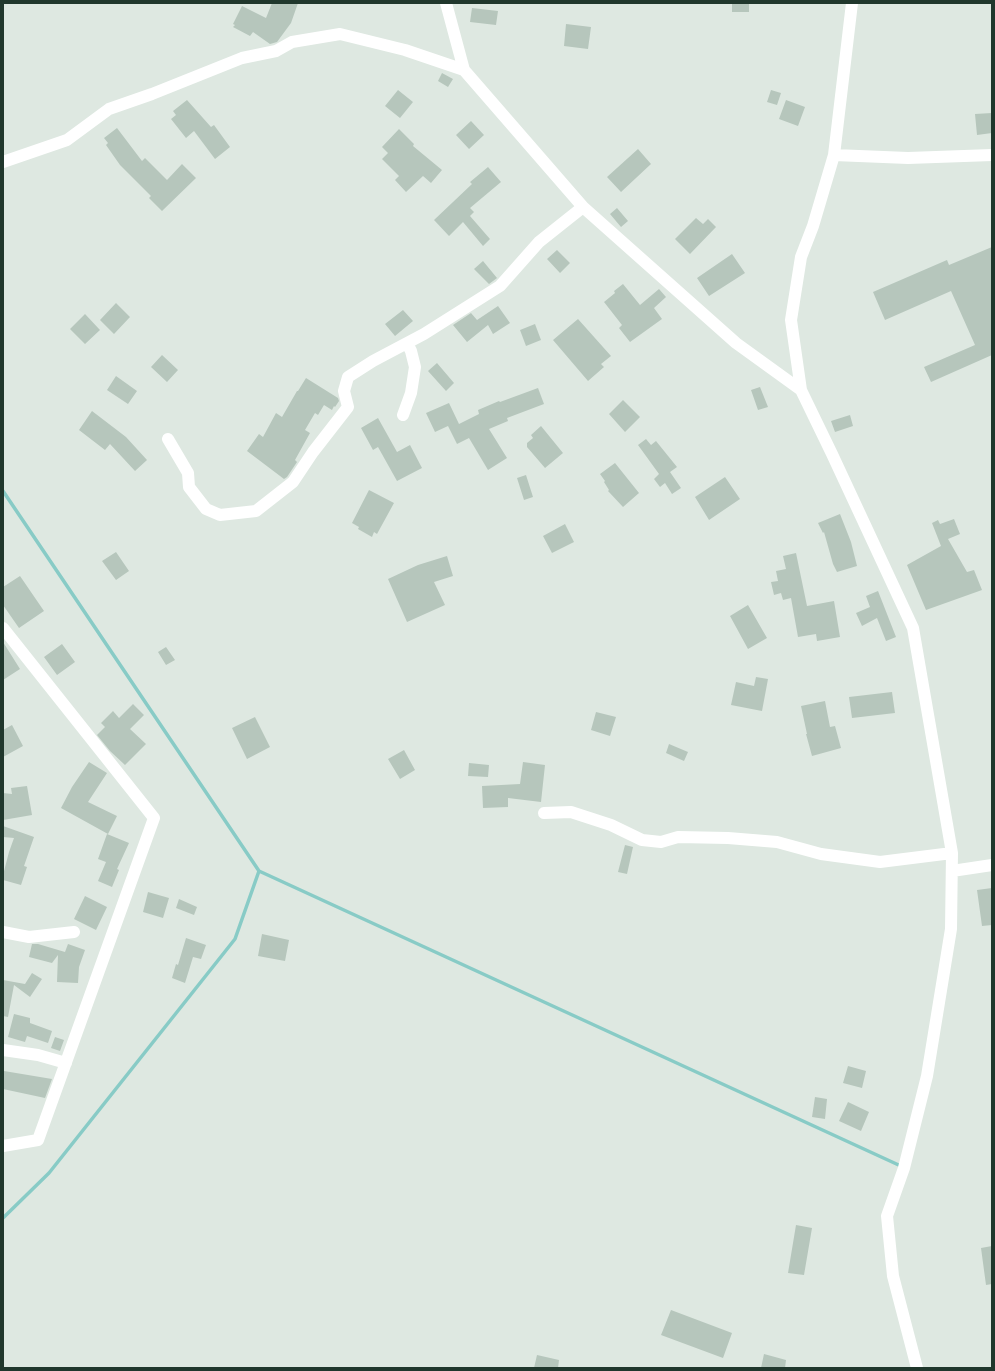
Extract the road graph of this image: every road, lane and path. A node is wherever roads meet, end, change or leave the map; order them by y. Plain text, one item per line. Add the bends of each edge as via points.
1 (446, 3) edge
2 (852, 3) edge
3 (464, 70) junction
4 (992, 154) edge
5 (834, 155) junction
6 (3, 162) edge
7 (583, 207) junction
8 (407, 343) junction
9 (801, 390) junction
10 (403, 415) dead end
11 (168, 439) dead end
12 (3, 628) edge
13 (544, 813) dead end
14 (952, 853) junction
15 (992, 864) edge
16 (952, 871) junction
17 (3, 932) edge
18 (74, 932) dead end
19 (3, 1050) edge
20 (66, 1062) junction
21 (3, 1146) edge
22 (917, 1368) edge

1 - 3 street
2 - 5 street
3 - 6 street via 405,50 340,34 292,42 276,51 242,58 109,109 67,140
3 - 7 street
4 - 5 street via 908,158
5 - 9 street via 801,257 791,320
7 - 8 street via 539,242 500,286
7 - 9 street via 736,343
8 - 10 street via 415,367 411,393
8 - 11 street via 348,378 344,391 348,407 293,482 256,511 220,515 206,509 190,487 188,473
9 - 14 street via 913,628
12 - 20 street via 154,818
13 - 14 street via 571,812 611,825 642,840 661,842 678,837 776,842 821,854 880,862
14 - 16 street
15 - 16 street
16 - 22 street via 951,929 927,1076 904,1168 886,1216 893,1276
17 - 18 street via 29,937
19 - 20 street
20 - 21 street via 38,1140

